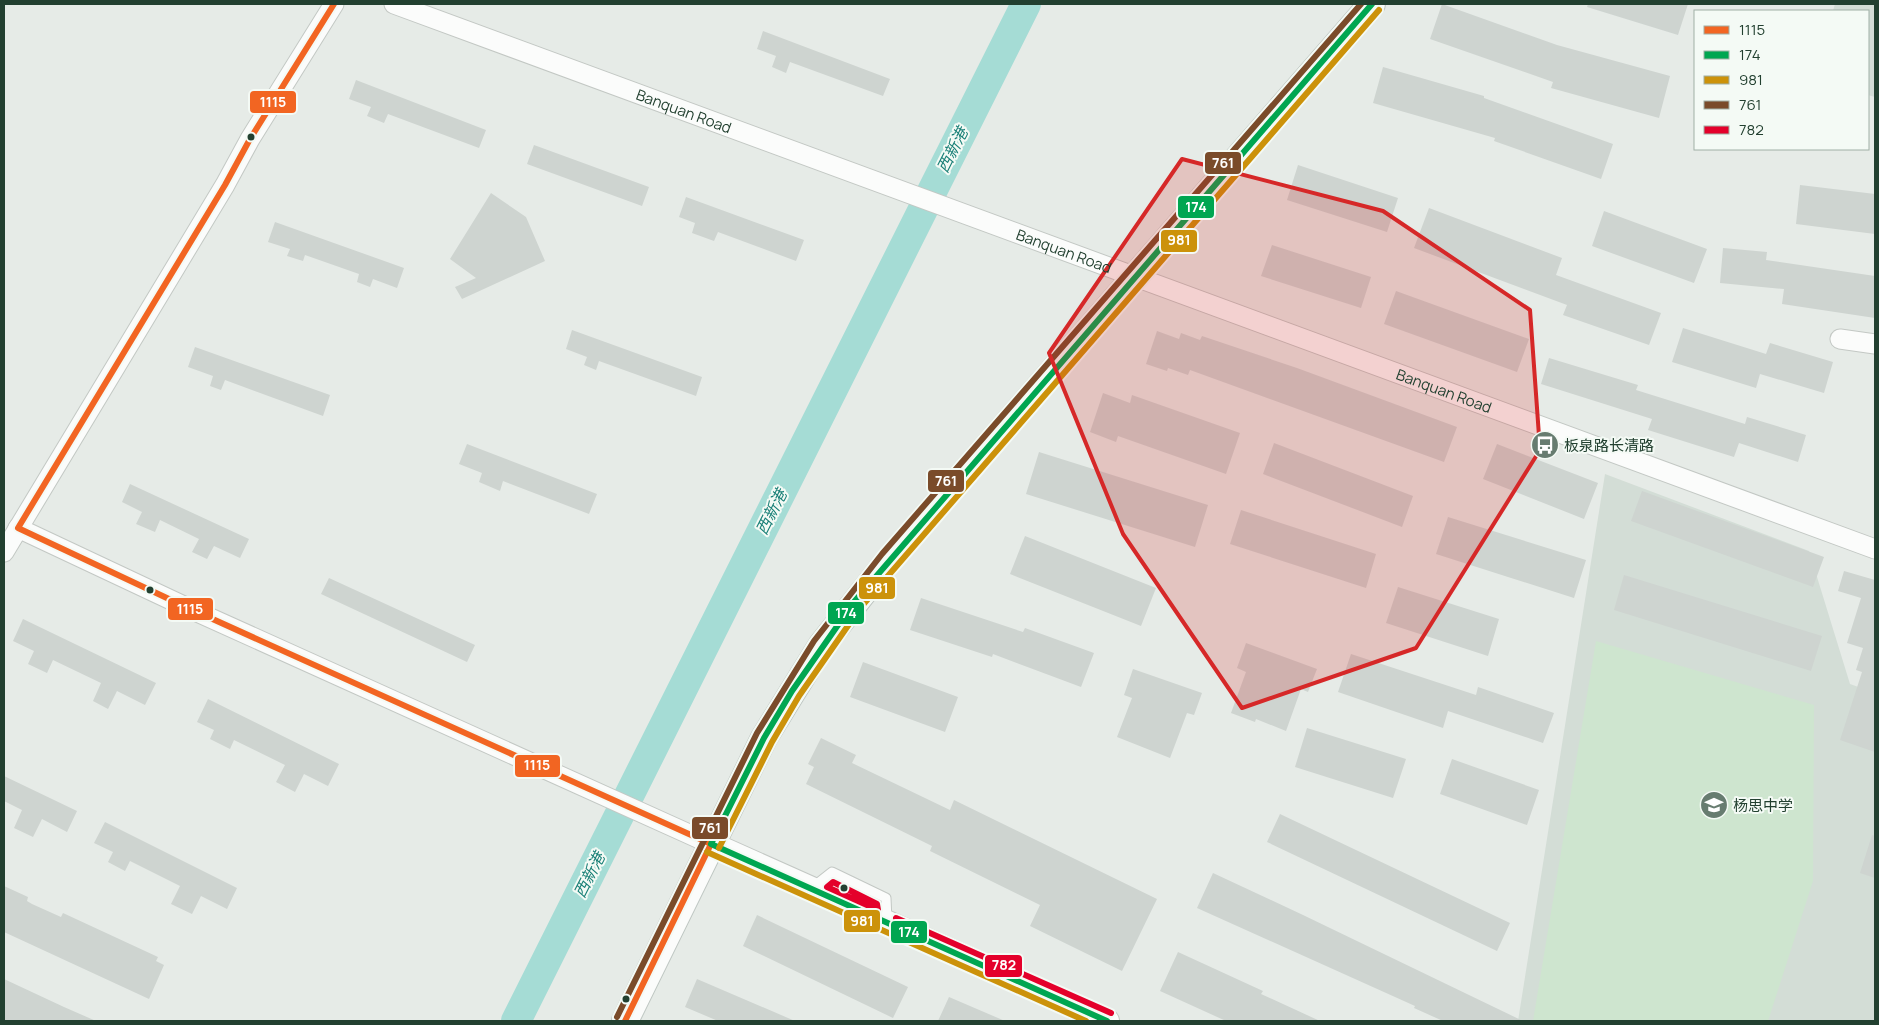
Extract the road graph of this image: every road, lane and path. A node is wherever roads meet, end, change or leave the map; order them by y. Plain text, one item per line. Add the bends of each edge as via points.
1 (334, 4) edge
2 (394, 4) edge
3 (1372, 4) edge
4 (1135, 276) junction
5 (1840, 339) dead end
6 (1875, 344) edge
7 (18, 528) junction
8 (1875, 549) edge
9 (4, 552) edge
10 (710, 844) junction
11 (625, 1021) edge
12 (1106, 1021) edge

1 - 7 street
2 - 4 street, Banquan Road
3 - 4 main road
4 - 8 street, Banquan Road
4 - 10 main road via 854,602 792,691 764,738
5 - 6 street
7 - 9 street
7 - 10 street
10 - 11 main road
10 - 12 street

